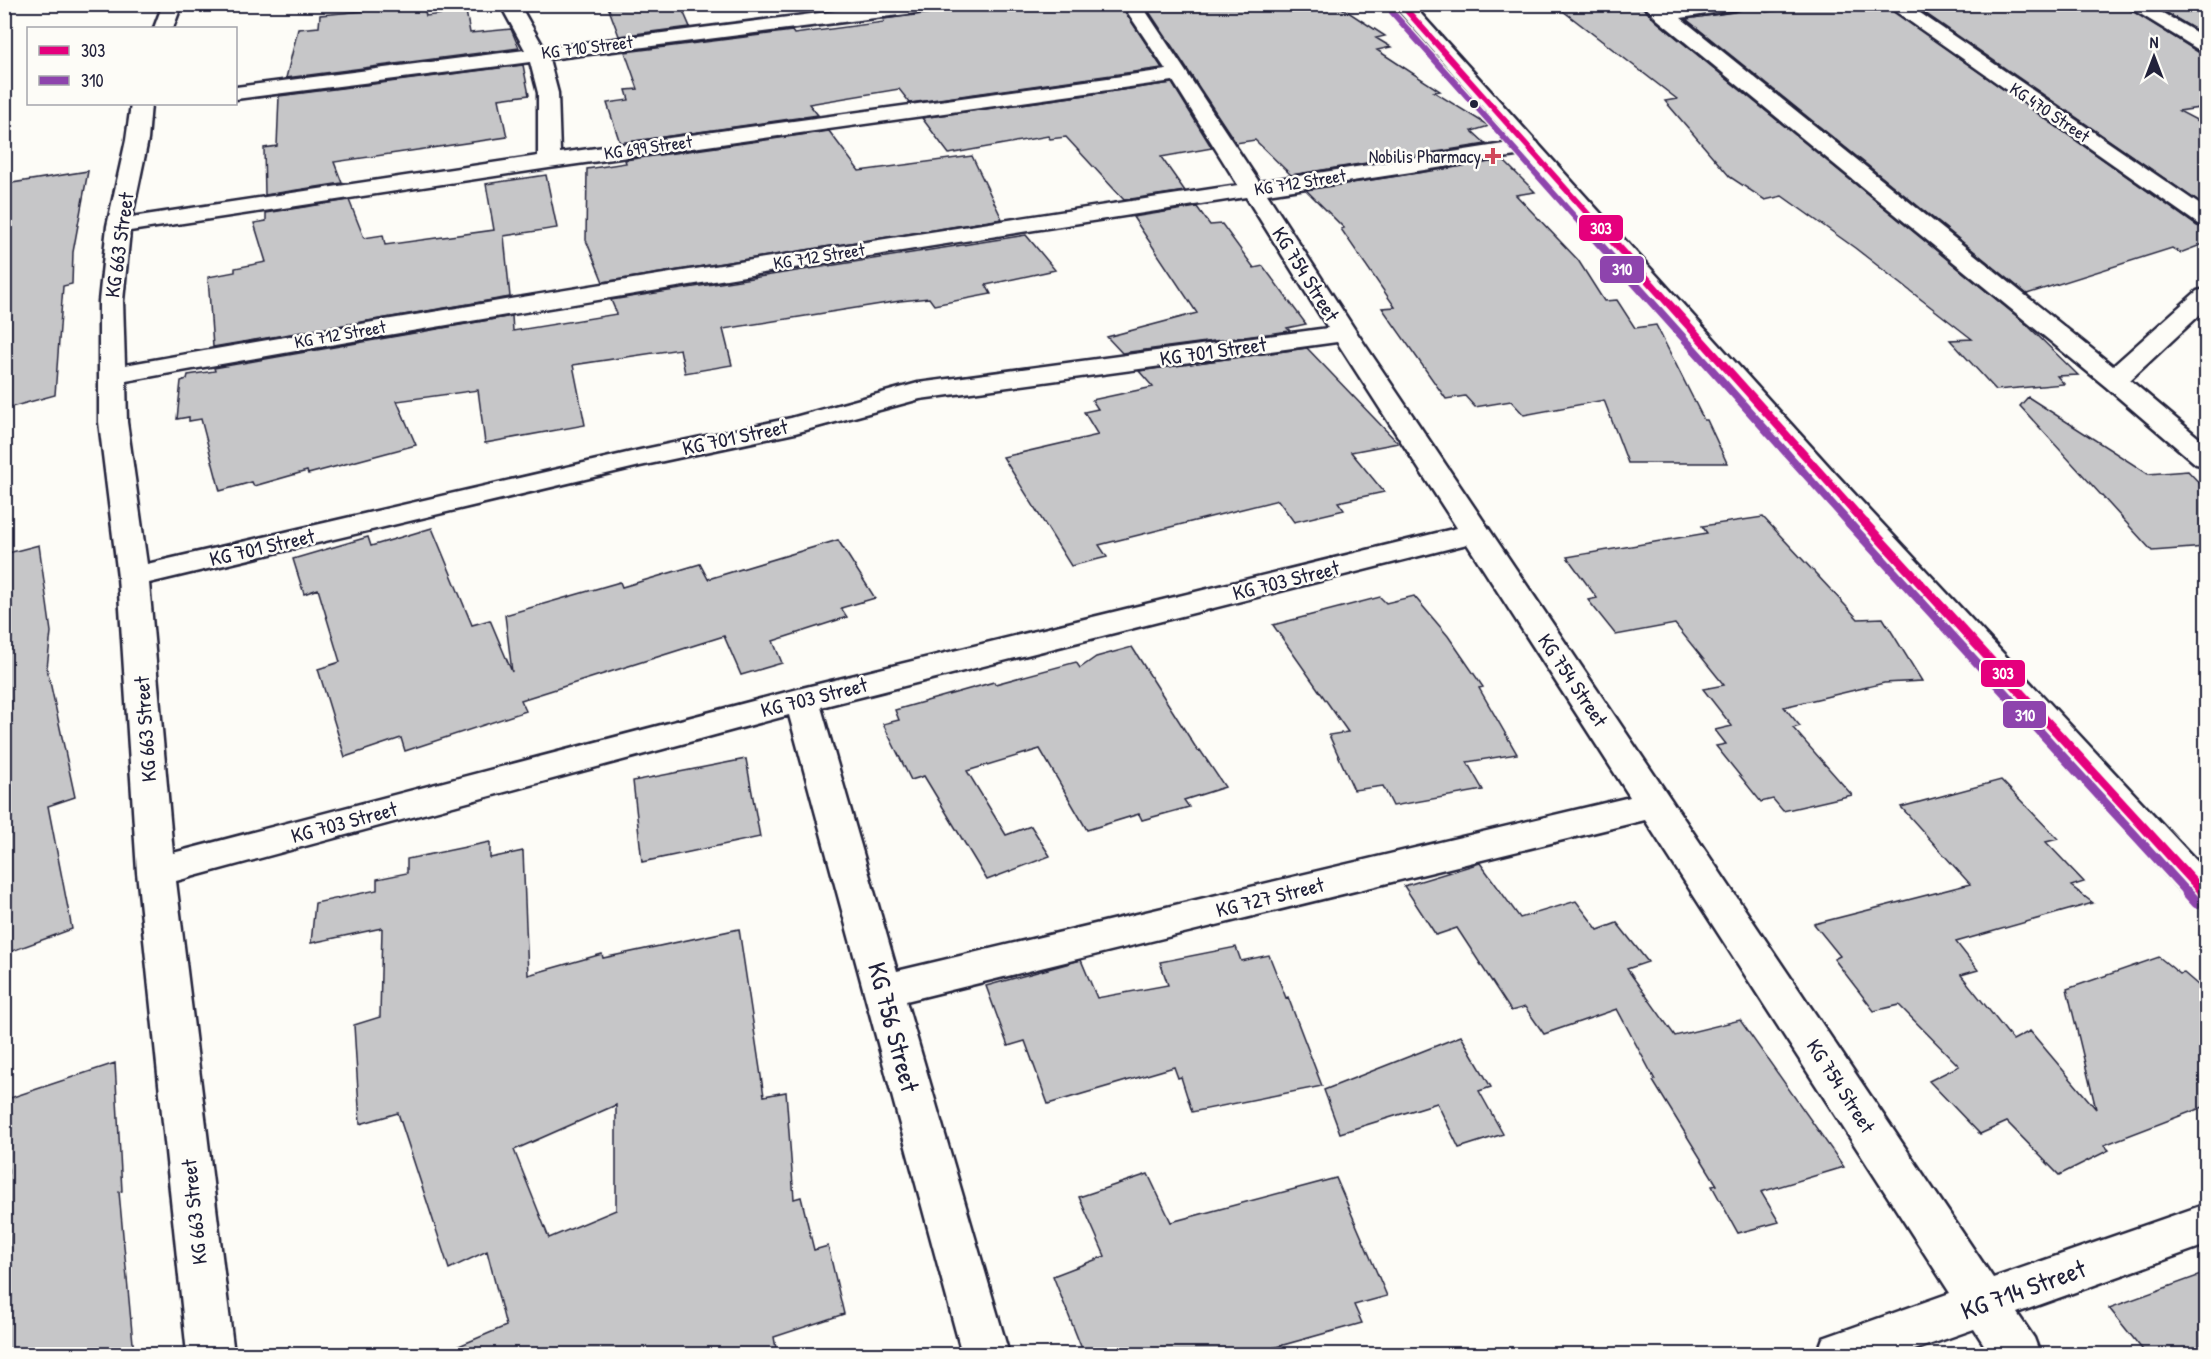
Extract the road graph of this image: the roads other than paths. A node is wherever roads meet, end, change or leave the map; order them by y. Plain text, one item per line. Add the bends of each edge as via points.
1 (173, 4) edge
2 (509, 4) edge
3 (939, 4) edge
4 (1131, 4) edge
5 (1401, 4) edge
6 (1733, 4) edge
7 (1894, 4) edge
8 (2133, 4) edge
9 (1658, 10) edge
10 (164, 27) edge
11 (2206, 46) edge
12 (537, 53) junction
13 (1179, 74) junction
14 (237, 93) edge
15 (143, 105) edge
16 (1528, 147) junction
17 (549, 161) junction
18 (1252, 189) junction
19 (2206, 219) edge
20 (119, 226) junction
21 (2206, 296) edge
22 (1344, 333) junction
23 (112, 375) junction
24 (2114, 380) junction
25 (2206, 458) edge
26 (1475, 533) junction
27 (133, 577) junction
28 (802, 700) junction
29 (1656, 804) junction
30 (156, 872) junction
31 (2206, 895) edge
32 (884, 990) junction
33 (2206, 1225) edge
34 (1984, 1303) junction
35 (210, 1354) edge
36 (985, 1354) edge
37 (1840, 1354) edge
38 (2017, 1354) edge

1 - 10 street
2 - 12 street
3 - 12 street, KG 710 Street
4 - 13 street, KG 754 Street
5 - 16 street
6 - 9 street
7 - 19 street, KG 470 Street
8 - 11 street
9 - 24 street
12 - 14 street, KG 710 Street
12 - 17 street via 549,101
13 - 17 street, KG 699 Street
13 - 18 street, KG 754 Street
15 - 20 street, KG 663 Street
16 - 18 street, KG 712 Street
16 - 31 street via 1824,479
17 - 20 street, KG 699 Street
18 - 22 street, KG 754 Street
18 - 23 street, KG 712 Street via 432,318
20 - 23 street, KG 663 Street via 111,301
21 - 24 street
22 - 26 street, KG 754 Street
22 - 27 street, KG 701 Street via 918,391 795,425
23 - 27 street, KG 663 Street via 113,422
24 - 25 street
26 - 28 street, KG 703 Street
26 - 29 street, KG 754 Street
27 - 30 street, KG 663 Street
28 - 30 street, KG 703 Street
28 - 32 street, KG 756 Street
29 - 32 street, KG 727 Street
29 - 34 street, KG 754 Street
30 - 35 street, KG 663 Street
32 - 36 street, KG 756 Street
33 - 34 street, KG 714 Street
34 - 37 street, KG 714 Street
34 - 38 street, KG 754 Street

